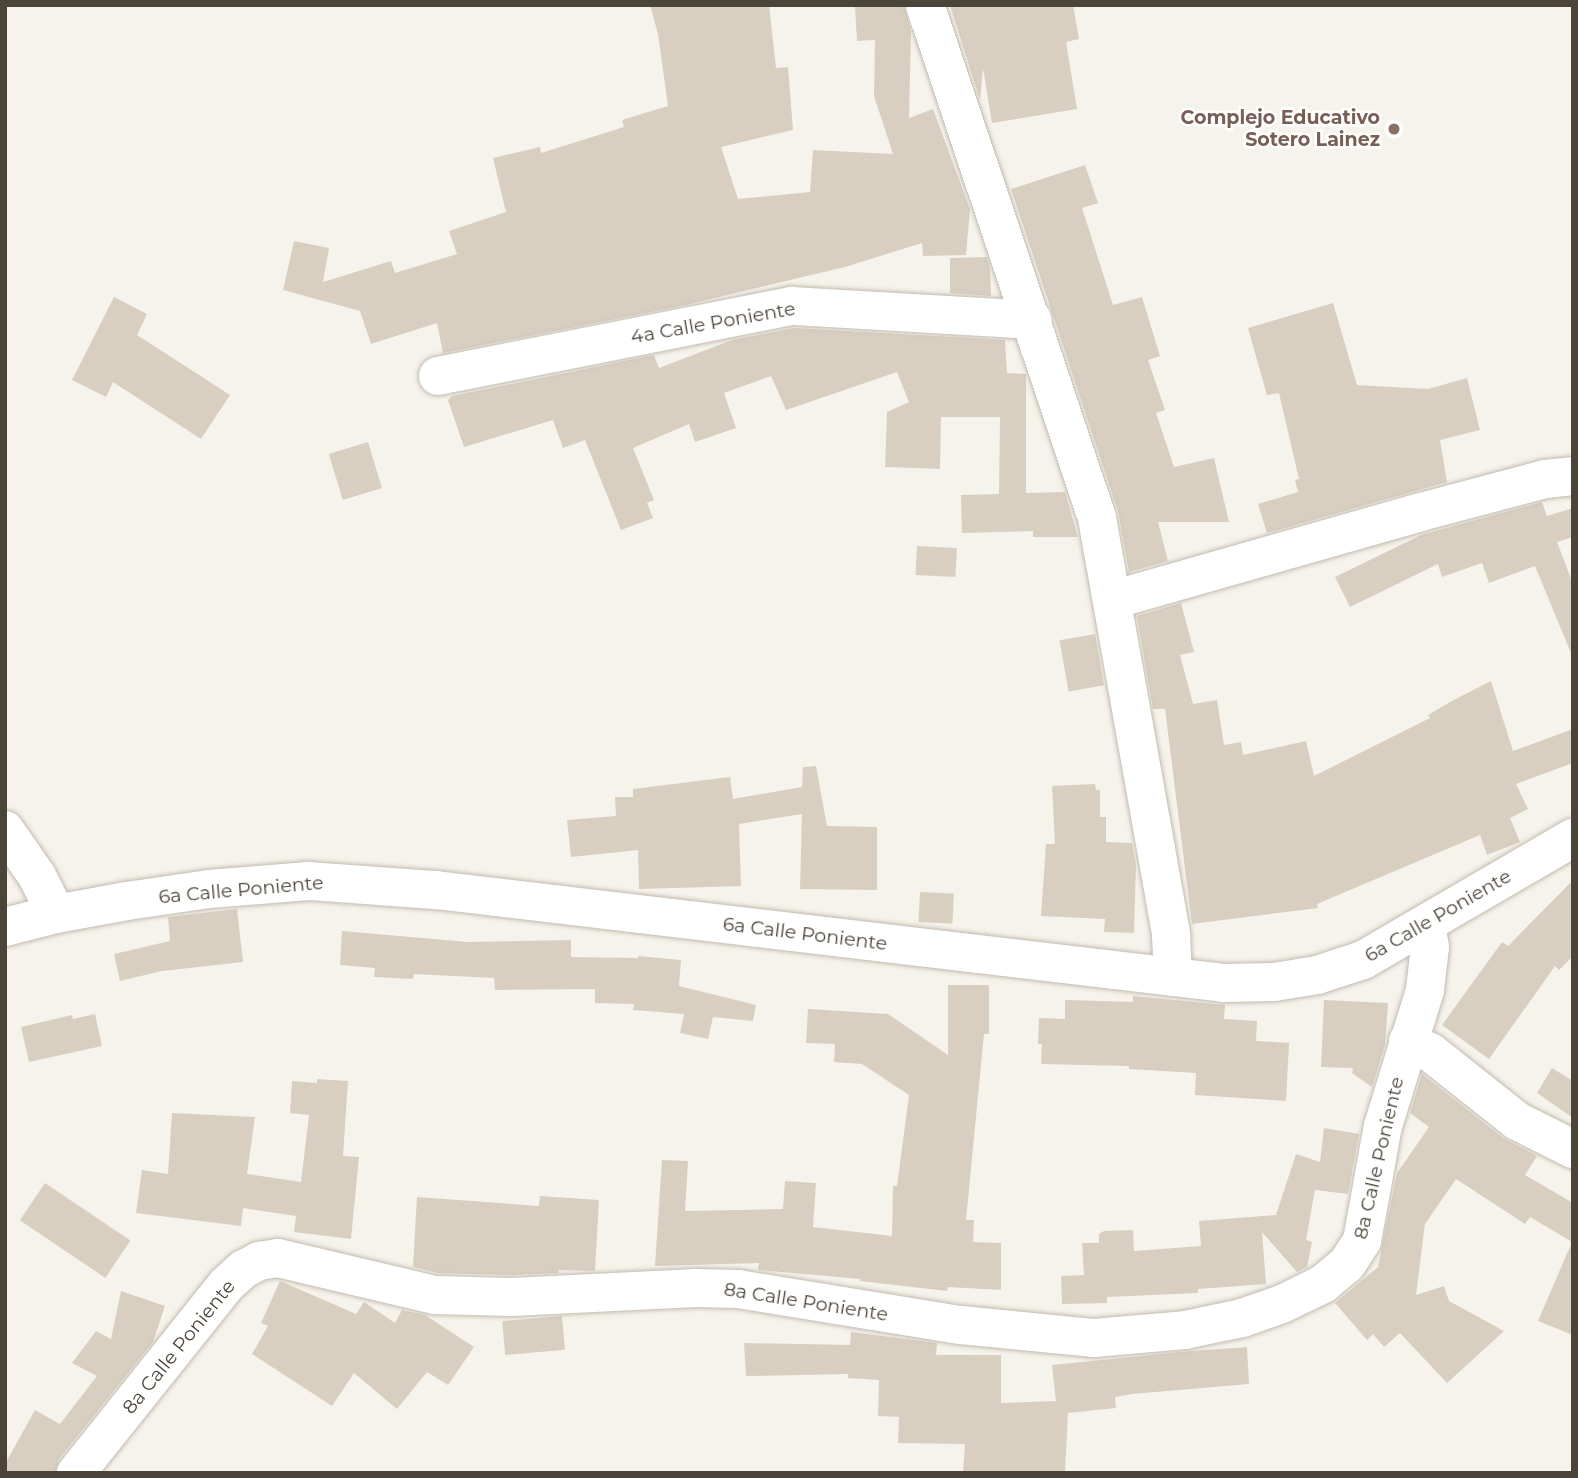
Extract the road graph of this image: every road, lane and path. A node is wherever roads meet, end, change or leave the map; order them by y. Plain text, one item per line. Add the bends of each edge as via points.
1 (925, 5) edge
2 (1033, 320) junction
3 (438, 376) dead end
4 (1573, 476) edge
5 (1112, 600) junction
6 (5, 830) edge
7 (1573, 838) edge
8 (56, 914) junction
9 (1426, 926) junction
10 (5, 928) edge
11 (1173, 977) junction
12 (1408, 1041) junction
13 (1573, 1149) edge
14 (76, 1473) edge

1 - 2 street
2 - 3 street, 4a Calle Poniente via 792,306
2 - 5 street via 1097,518
4 - 5 street via 1545,479 1421,512
5 - 11 street via 1171,935
6 - 8 street
7 - 9 street, 6a Calle Poniente
8 - 10 street, 6a Calle Poniente
8 - 11 street, 6a Calle Poniente via 209,889 309,881 436,890
9 - 11 street, 6a Calle Poniente via 1363,960 1317,975 1274,982
9 - 12 street, 8a Calle Poniente via 1430,947 1424,990
12 - 13 street via 1430,1052 1517,1121
12 - 14 street, 8a Calle Poniente via 1383,1126 1362,1241 1347,1264 1323,1284 1242,1318 1185,1330 1094,1338 961,1325 738,1289 512,1297 435,1294 278,1258 259,1261 226,1285

